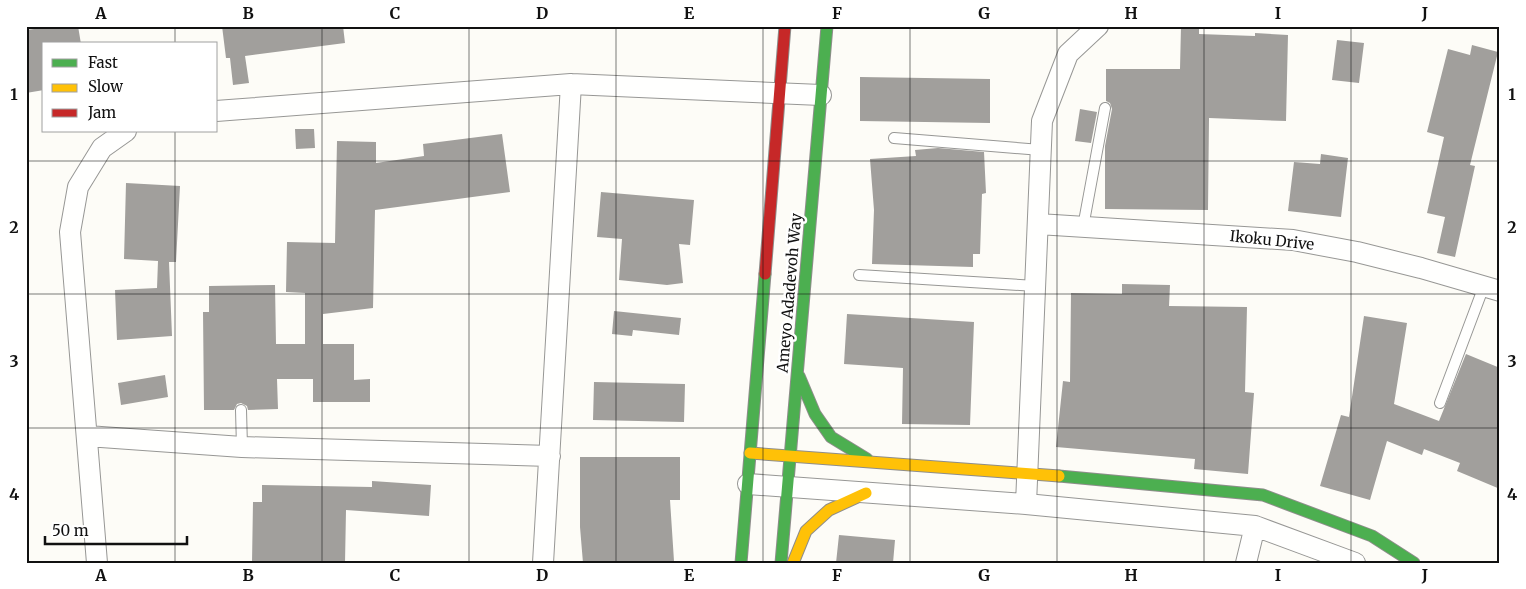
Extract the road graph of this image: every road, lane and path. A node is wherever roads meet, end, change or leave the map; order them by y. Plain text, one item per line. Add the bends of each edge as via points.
1 (785, 26) edge
2 (827, 26) edge
3 (1098, 26) edge
4 (571, 84) junction
5 (779, 94) junction
6 (821, 95) junction
7 (1105, 108) dead end
8 (218, 111) edge
9 (125, 132) edge
10 (894, 138) dead end
11 (1041, 150) junction
12 (1038, 224) junction
13 (1083, 227) junction
14 (859, 275) dead end
15 (1036, 286) junction
16 (1492, 288) edge
17 (797, 372) junction
18 (1440, 403) dead end
19 (241, 410) dead end
20 (87, 436) junction
21 (242, 447) junction
22 (750, 453) junction
23 (550, 456) junction
24 (790, 456) junction
25 (871, 461) junction
26 (1028, 473) junction
27 (748, 484) junction
28 (788, 487) junction
29 (866, 493) junction
30 (1026, 504) junction
31 (1255, 526) junction
32 (97, 563) edge
33 (543, 563) edge
34 (741, 563) edge
35 (781, 563) edge
36 (793, 563) edge
37 (1246, 563) edge
38 (1355, 563) edge
39 (1414, 563) edge

1 - 5 street, Ameyo Adadevoh Way
2 - 6 street, Ameyo Adadevoh Way
3 - 11 street via 1068,54 1042,121
4 - 5 street
4 - 8 street
4 - 23 street
5 - 6 street
5 - 22 street, Ameyo Adadevoh Way
6 - 17 street, Ameyo Adadevoh Way
7 - 13 lane
9 - 20 street via 102,148 78,187 70,232
10 - 11 lane
11 - 12 street
12 - 13 street, Ikoku Drive
12 - 15 street
13 - 16 street, Ikoku Drive via 1293,240 1357,252
14 - 15 lane
15 - 26 street
16 - 18 lane
17 - 24 street, Ameyo Adadevoh Way
17 - 25 street via 815,414 831,437
19 - 21 lane
20 - 21 street
20 - 32 street
21 - 23 street
22 - 24 street
22 - 27 street, Ameyo Adadevoh Way
23 - 33 street
24 - 25 street
24 - 28 street, Ameyo Adadevoh Way
25 - 26 street
26 - 30 street
26 - 39 street via 1263,496 1372,536
27 - 28 street
27 - 34 street, Ameyo Adadevoh Way
28 - 29 street
28 - 35 street, Ameyo Adadevoh Way
29 - 30 street
29 - 36 street via 829,510 806,531
30 - 31 street
31 - 37 street
31 - 38 street

